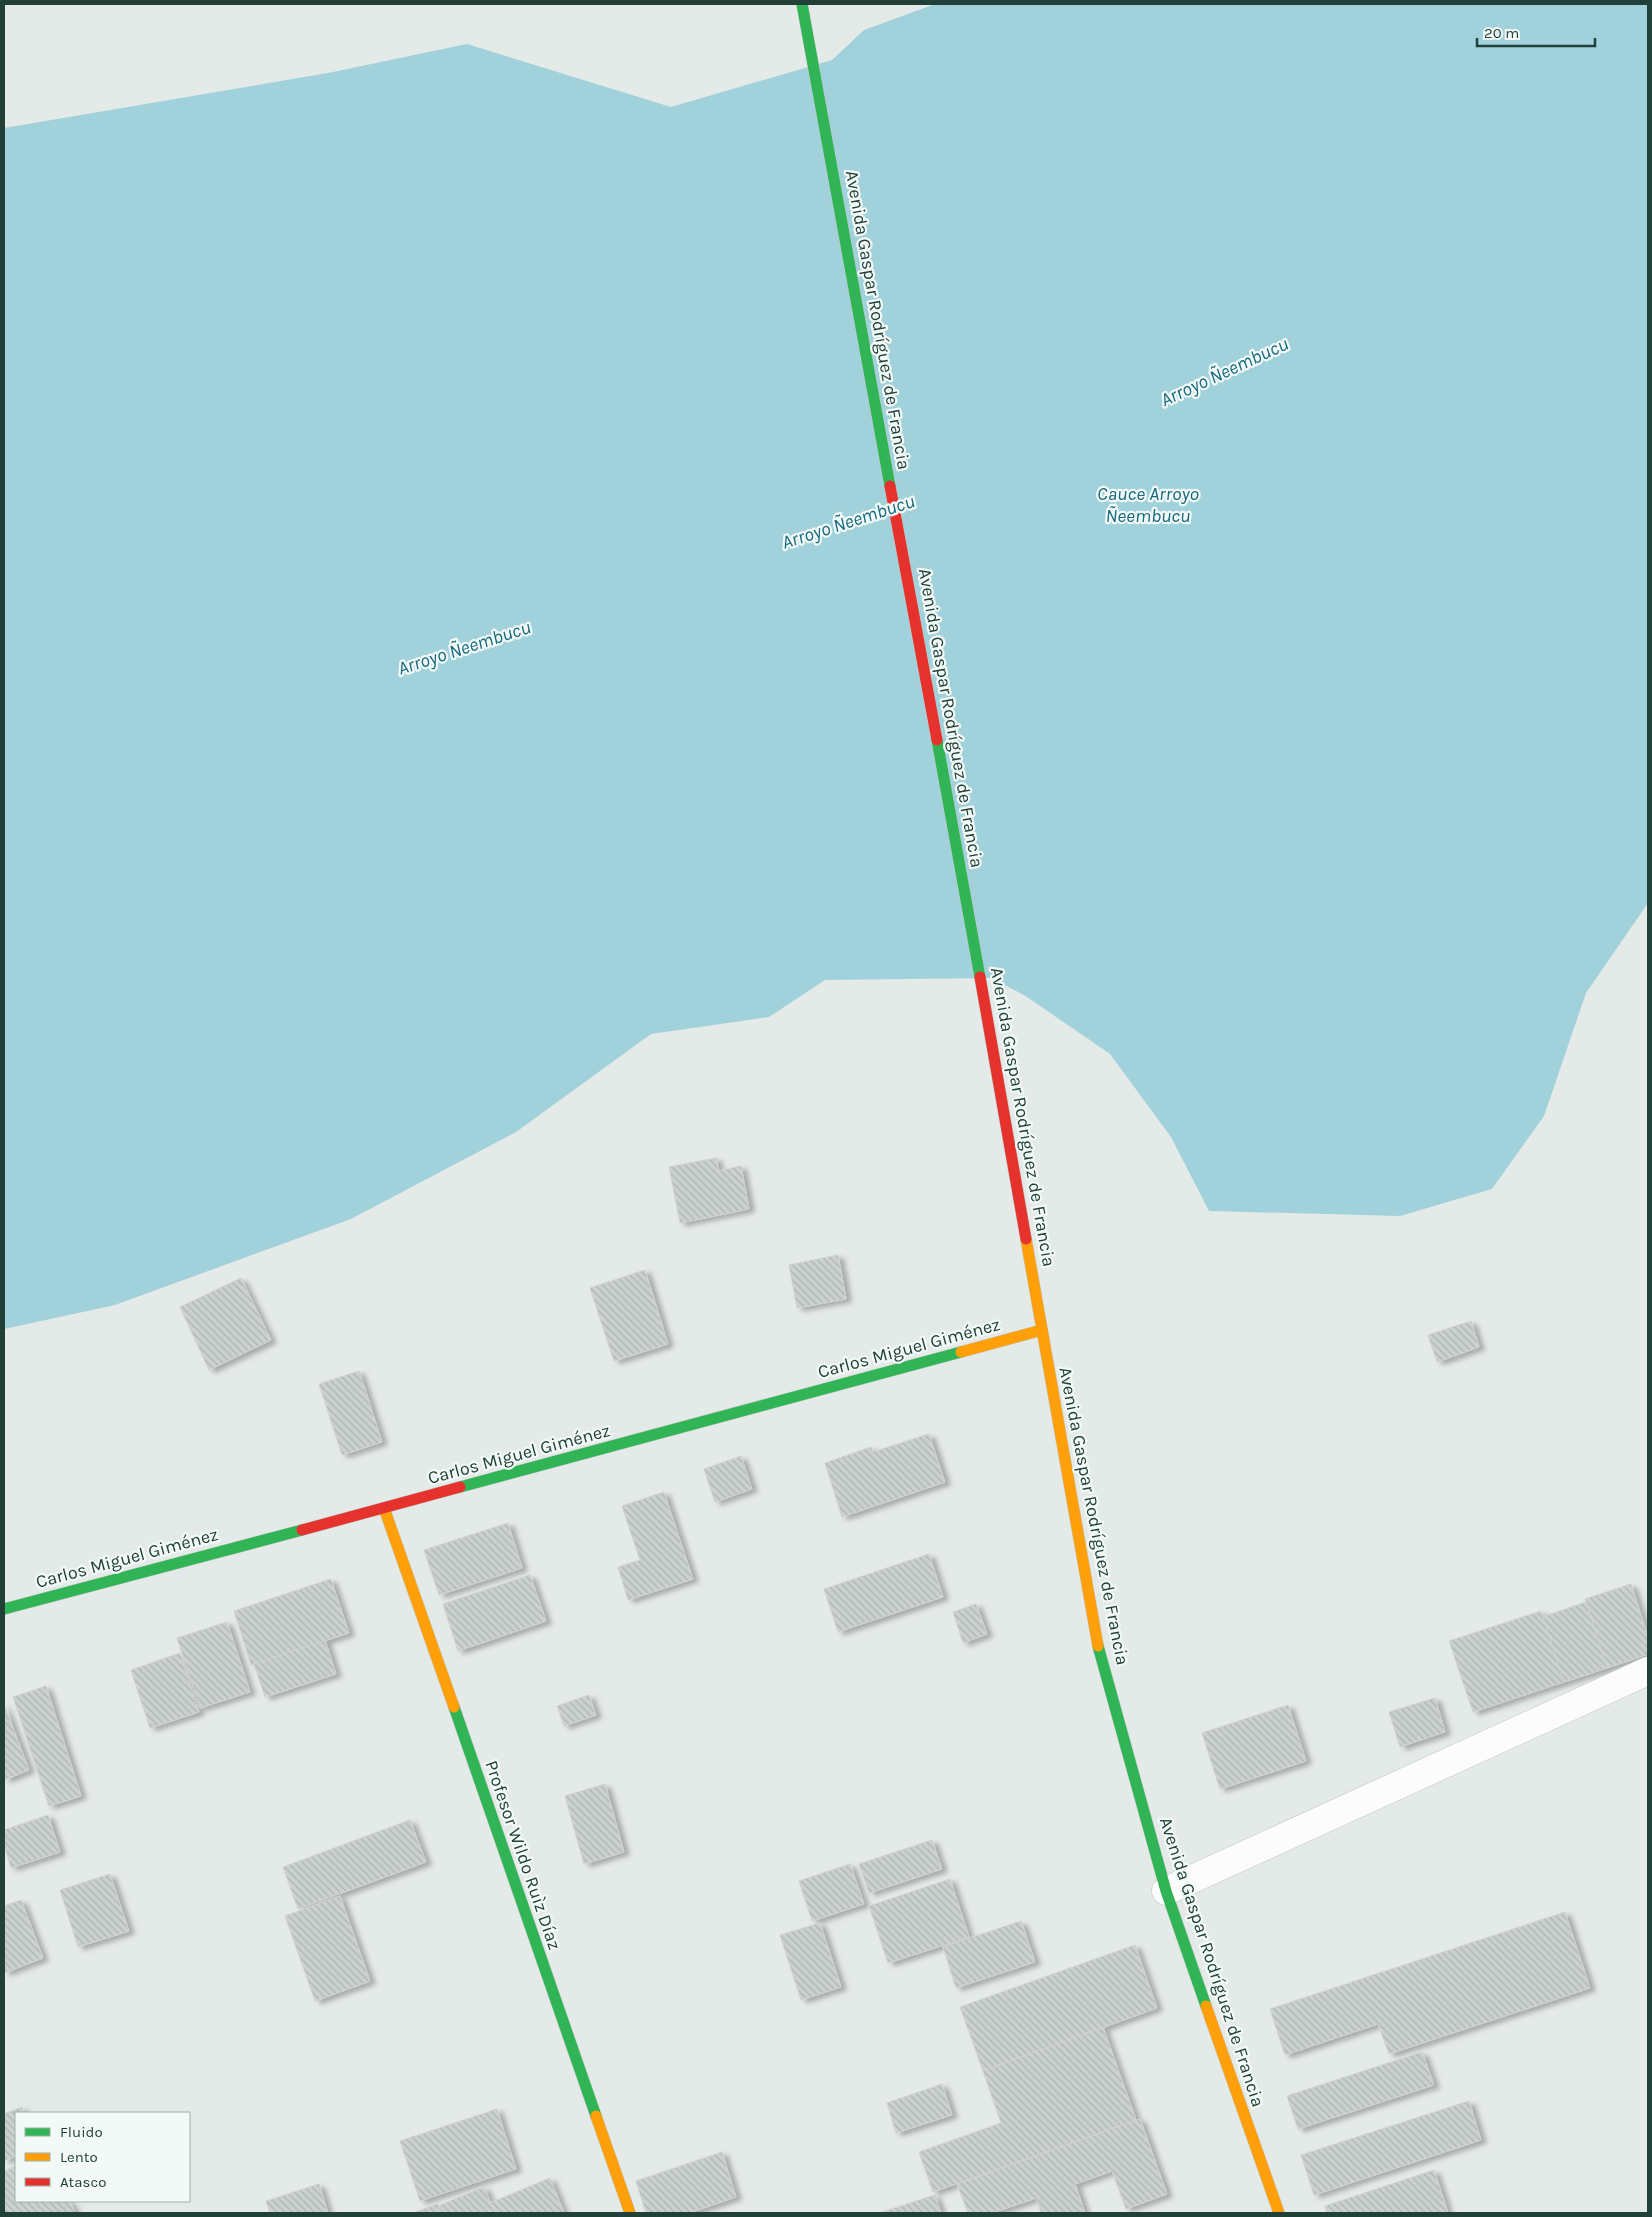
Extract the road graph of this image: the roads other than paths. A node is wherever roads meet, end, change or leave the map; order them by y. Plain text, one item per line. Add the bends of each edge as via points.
1 (803, 6) edge
2 (1042, 1330) junction
3 (384, 1508) junction
4 (4, 1609) edge
5 (1648, 1671) edge
6 (1166, 1891) junction
7 (630, 2213) edge
8 (1279, 2213) edge

1 - 2 main road, Avenida Gaspar Rodríguez de Francia
2 - 3 main road, Carlos Miguel Giménez
2 - 6 main road, Avenida Gaspar Rodríguez de Francia via 1096,1639
3 - 4 main road, Carlos Miguel Giménez
3 - 7 main road, Profesor Wildo Ruìz Díaz
5 - 6 street
6 - 8 main road, Avenida Gaspar Rodríguez de Francia

